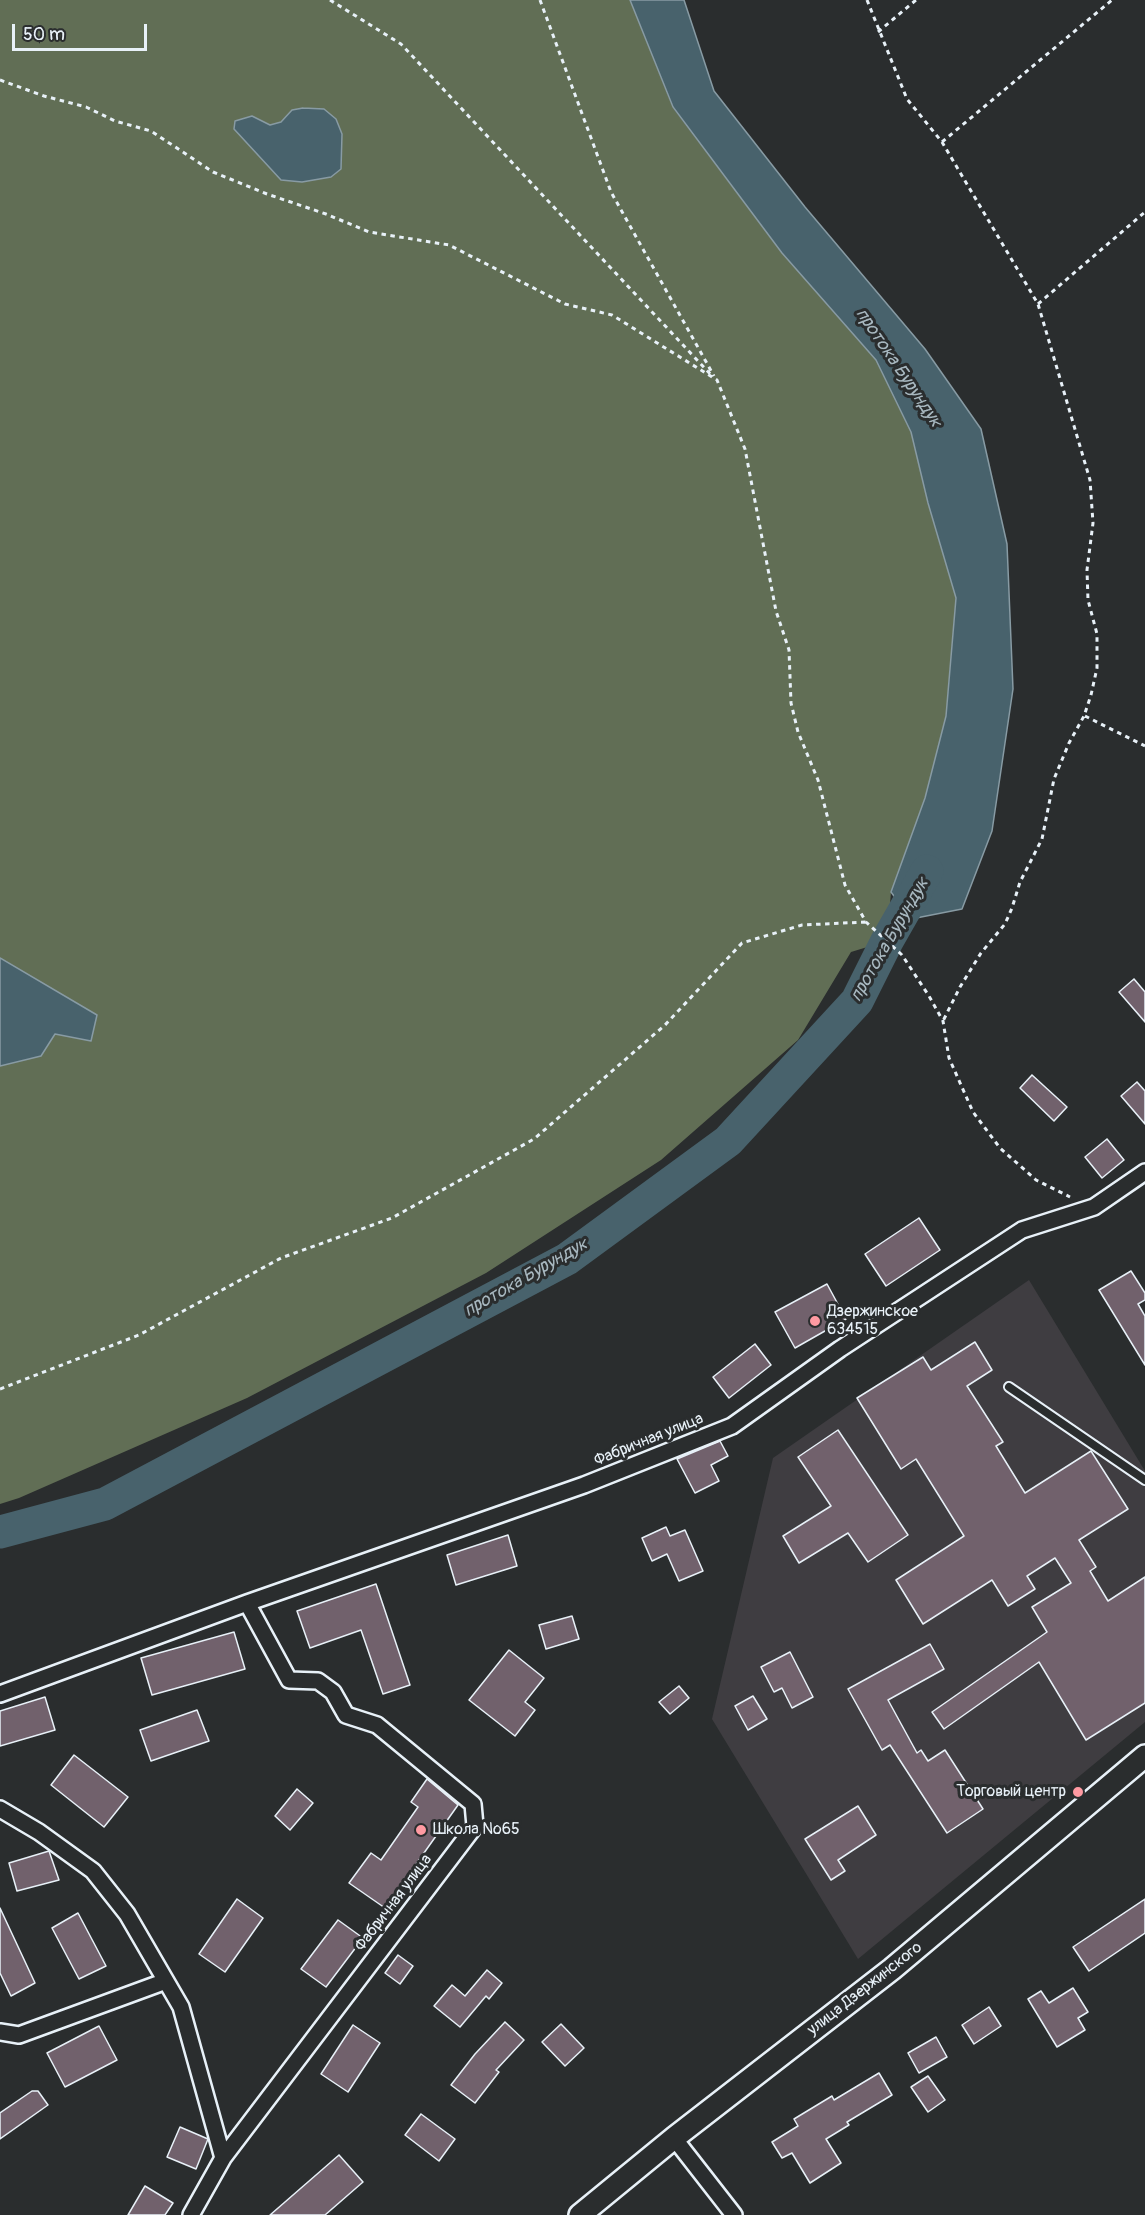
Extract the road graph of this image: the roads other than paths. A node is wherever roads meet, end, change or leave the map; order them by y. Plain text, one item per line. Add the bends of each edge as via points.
1 (1145, 1173) edge
2 (1009, 1387) dead end
3 (1145, 1480) edge
4 (248, 1603) junction
5 (0, 1694) edge
6 (1145, 1756) edge
7 (0, 1809) edge
8 (166, 1981) junction
9 (0, 2032) edge
10 (674, 2138) junction
11 (223, 2158) junction
12 (191, 2215) edge
13 (580, 2215) edge
14 (734, 2215) edge

1 - 4 street, Фабричная улица via 1094,1207 1022,1230 840,1349 732,1426 584,1485
2 - 3 lane
4 - 5 street, Фабричная улица
4 - 11 street, Фабричная улица via 289,1680 318,1682 333,1692 346,1715 377,1725 473,1804 475,1826
6 - 10 street, улица Дзержинского via 892,1969
7 - 8 street via 93,1871 127,1914
8 - 9 street via 19,2035
8 - 11 street via 181,2007
10 - 13 street, улица Дзержинского
10 - 14 street
11 - 12 street, Фабричная улица

